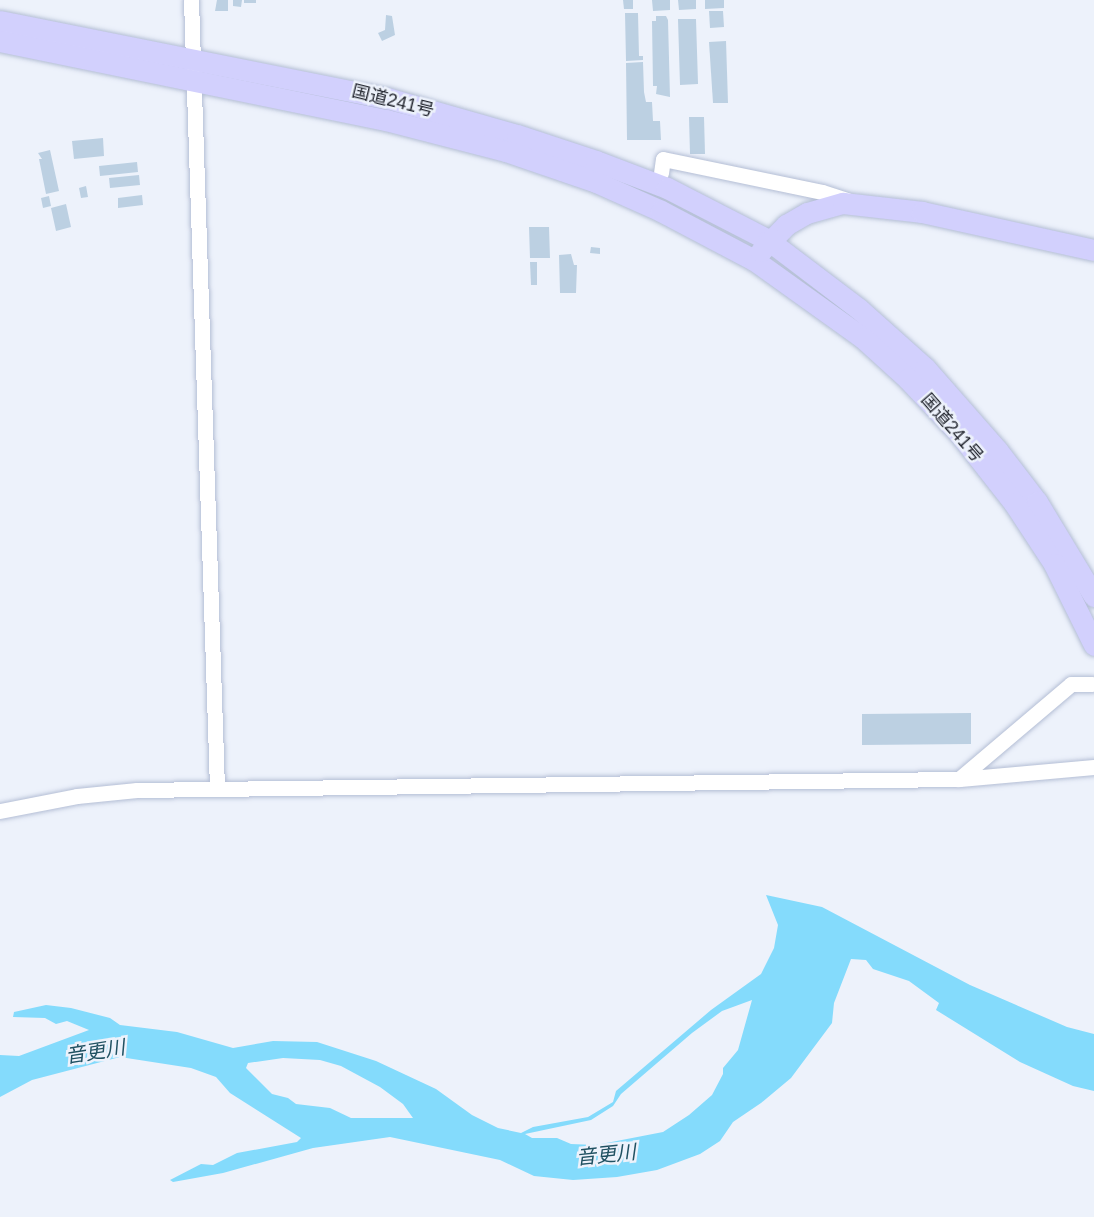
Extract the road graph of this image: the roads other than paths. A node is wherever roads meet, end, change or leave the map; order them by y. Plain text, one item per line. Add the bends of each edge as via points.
1 (191, 0) edge
2 (0, 21) edge
3 (0, 41) edge
4 (193, 58) junction
5 (195, 80) junction
6 (661, 173) dead end
7 (859, 203) junction
8 (768, 240) junction
9 (1094, 250) edge
10 (754, 260) junction
11 (1094, 596) edge
12 (1094, 645) edge
13 (1092, 684) dead end
14 (1094, 767) edge
15 (959, 779) junction
16 (217, 789) junction
17 (0, 811) edge

1 - 4 street
2 - 4 highway, 国道241号
3 - 5 highway, 国道241号
4 - 5 street
4 - 8 highway, 国道241号 via 387,98 529,139 667,188
5 - 10 highway, 国道241号 via 386,120 506,151 596,182
5 - 16 street
6 - 7 street via 663,159
7 - 8 highway via 843,203 807,213
7 - 9 highway via 922,212
8 - 10 highway
8 - 11 highway, 国道241号 via 859,309 925,368 1037,502
10 - 12 highway, 国道241号 via 863,338 959,433 1014,503 1054,564
13 - 15 street via 1071,684
14 - 15 street
15 - 16 street
16 - 17 street via 137,789

